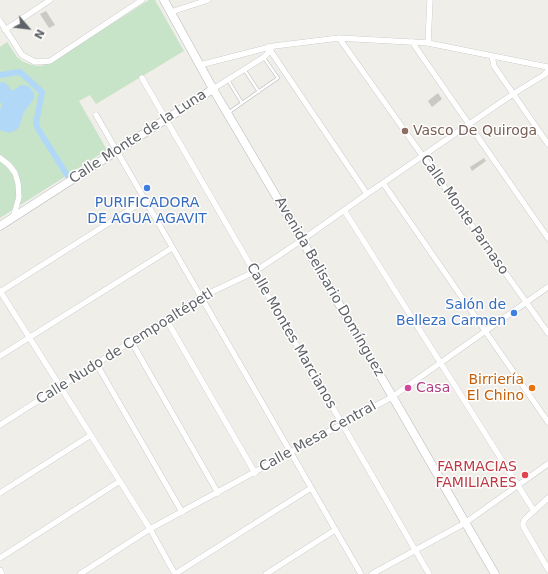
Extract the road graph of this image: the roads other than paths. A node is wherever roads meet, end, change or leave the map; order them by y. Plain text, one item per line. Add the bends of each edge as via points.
1 (50, 0) edge
2 (142, 0) edge
3 (164, 0) edge
4 (208, 0) edge
5 (430, 0) edge
6 (171, 12) junction
7 (0, 21) edge
8 (6, 30) junction
9 (339, 38) junction
10 (412, 42) junction
11 (428, 43) junction
12 (270, 48) junction
13 (492, 56) junction
14 (264, 57) junction
15 (200, 65) junction
16 (548, 68) edge
17 (244, 69) junction
18 (142, 78) dead end
19 (228, 79) junction
20 (213, 89) junction
21 (259, 92) junction
22 (512, 94) junction
23 (242, 103) junction
24 (228, 114) junction
25 (96, 115) dead end
26 (166, 119) junction
27 (469, 124) junction
28 (548, 144) edge
29 (117, 151) junction
30 (422, 156) junction
31 (0, 158) edge
32 (383, 183) junction
33 (367, 194) junction
34 (145, 200) junction
35 (344, 210) junction
36 (12, 218) junction
37 (0, 226) edge
38 (548, 238) edge
39 (302, 240) junction
40 (172, 248) junction
41 (254, 272) junction
42 (548, 287) edge
43 (0, 291) edge
44 (201, 297) junction
45 (526, 302) junction
46 (166, 319) junction
47 (485, 331) junction
48 (548, 333) edge
49 (30, 337) junction
50 (131, 341) junction
51 (0, 356) edge
52 (96, 363) junction
53 (440, 363) junction
54 (60, 386) junction
55 (392, 397) junction
56 (548, 422) edge
57 (342, 424) junction
58 (0, 425) edge
59 (91, 435) junction
60 (291, 453) junction
61 (548, 464) edge
62 (255, 473) junction
63 (120, 481) junction
64 (517, 485) junction
65 (311, 488) junction
66 (0, 493) edge
67 (218, 493) junction
68 (548, 498) edge
69 (534, 511) junction
70 (182, 512) junction
71 (465, 522) junction
72 (150, 529) junction
73 (335, 530) junction
74 (415, 550) junction
75 (0, 558) edge
76 (548, 569) edge
77 (0, 570) edge
78 (2, 574) edge
79 (80, 574) edge
80 (175, 574) edge
81 (266, 574) edge
82 (361, 574) edge
83 (372, 574) edge
84 (429, 574) edge
85 (495, 574) edge

1 - 8 street
2 - 8 street via 50,61 35,62 22,55
3 - 6 main road, Avenida Belisario Domínguez
4 - 6 street
5 - 11 street
6 - 15 main road, Avenida Belisario Domínguez
7 - 8 street
9 - 10 street
9 - 12 street
9 - 30 street, Calle Monte Parnaso
10 - 11 street
10 - 27 street
11 - 13 street
12 - 14 street, Calle Monte de la Luna
12 - 15 street
12 - 33 street
13 - 16 street
13 - 22 street via 494,66
14 - 17 street, Calle Monte de la Luna
14 - 21 lane via 278,78
15 - 20 main road, Avenida Belisario Domínguez
16 - 22 street, Calle Nudo de Cempoaltépetl via 544,75
17 - 19 street, Calle Monte de la Luna
17 - 21 lane
18 - 26 street, Calle Montes Marcianos
19 - 20 street, Calle Monte de la Luna
19 - 23 lane
20 - 24 main road, Avenida Belisario Domínguez
20 - 26 main road, Calle Monte de la Luna
21 - 23 lane
22 - 27 street, Calle Nudo de Cempoaltépetl
22 - 28 street
23 - 24 lane
24 - 39 main road, Avenida Belisario Domínguez
25 - 29 street
26 - 29 main road, Calle Monte de la Luna
26 - 41 street, Calle Montes Marcianos
27 - 30 street, Calle Nudo de Cempoaltépetl
27 - 38 street
29 - 34 street
29 - 36 main road, Calle Monte de la Luna
30 - 32 street, Calle Nudo de Cempoaltépetl
30 - 45 street, Calle Monte Parnaso
31 - 36 street via 15,173 18,183 19,197
32 - 33 street, Calle Nudo de Cempoaltépetl
32 - 47 street
33 - 35 street, Calle Nudo de Cempoaltépetl
34 - 40 street
34 - 43 street
35 - 39 street, Calle Nudo de Cempoaltépetl
35 - 53 street
36 - 37 main road, Calle Monte de la Luna
39 - 41 street, Calle Nudo de Cempoaltépetl
39 - 55 main road, Avenida Belisario Domínguez
40 - 44 street
40 - 49 street
41 - 44 street, Calle Nudo de Cempoaltépetl
41 - 57 street, Calle Montes Marcianos
42 - 45 street, Calle Mesa Central
43 - 49 street
44 - 46 street, Calle Nudo de Cempoaltépetl
44 - 60 street
45 - 47 street, Calle Mesa Central
45 - 48 street, Calle Monte Parnaso
46 - 50 street, Calle Nudo de Cempoaltépetl
46 - 62 street
47 - 53 street, Calle Mesa Central
47 - 56 street
49 - 51 street
49 - 54 street
50 - 52 street, Calle Nudo de Cempoaltépetl
50 - 67 street
52 - 54 street, Calle Nudo de Cempoaltépetl
52 - 70 street
53 - 55 street, Calle Mesa Central
53 - 64 street
54 - 58 street, Calle Nudo de Cempoaltépetl
54 - 59 street
55 - 57 street, Calle Mesa Central
55 - 71 main road, Avenida Belisario Domínguez
57 - 60 street, Calle Mesa Central
57 - 74 street, Calle Montes Marcianos
59 - 63 street
59 - 66 street
60 - 62 street, Calle Mesa Central
60 - 65 street
61 - 64 street
62 - 67 street, Calle Mesa Central
63 - 72 street
63 - 75 street
64 - 69 street
64 - 71 street
65 - 73 street
65 - 80 street
67 - 70 street, Calle Mesa Central
68 - 69 street
69 - 76 street via 523,523
70 - 72 street, Calle Mesa Central
71 - 74 street
71 - 85 main road, Avenida Belisario Domínguez
72 - 79 street, Calle Mesa Central
72 - 80 street
73 - 81 street
73 - 82 street
74 - 83 street
74 - 84 street, Calle Montes Marcianos
77 - 78 street

